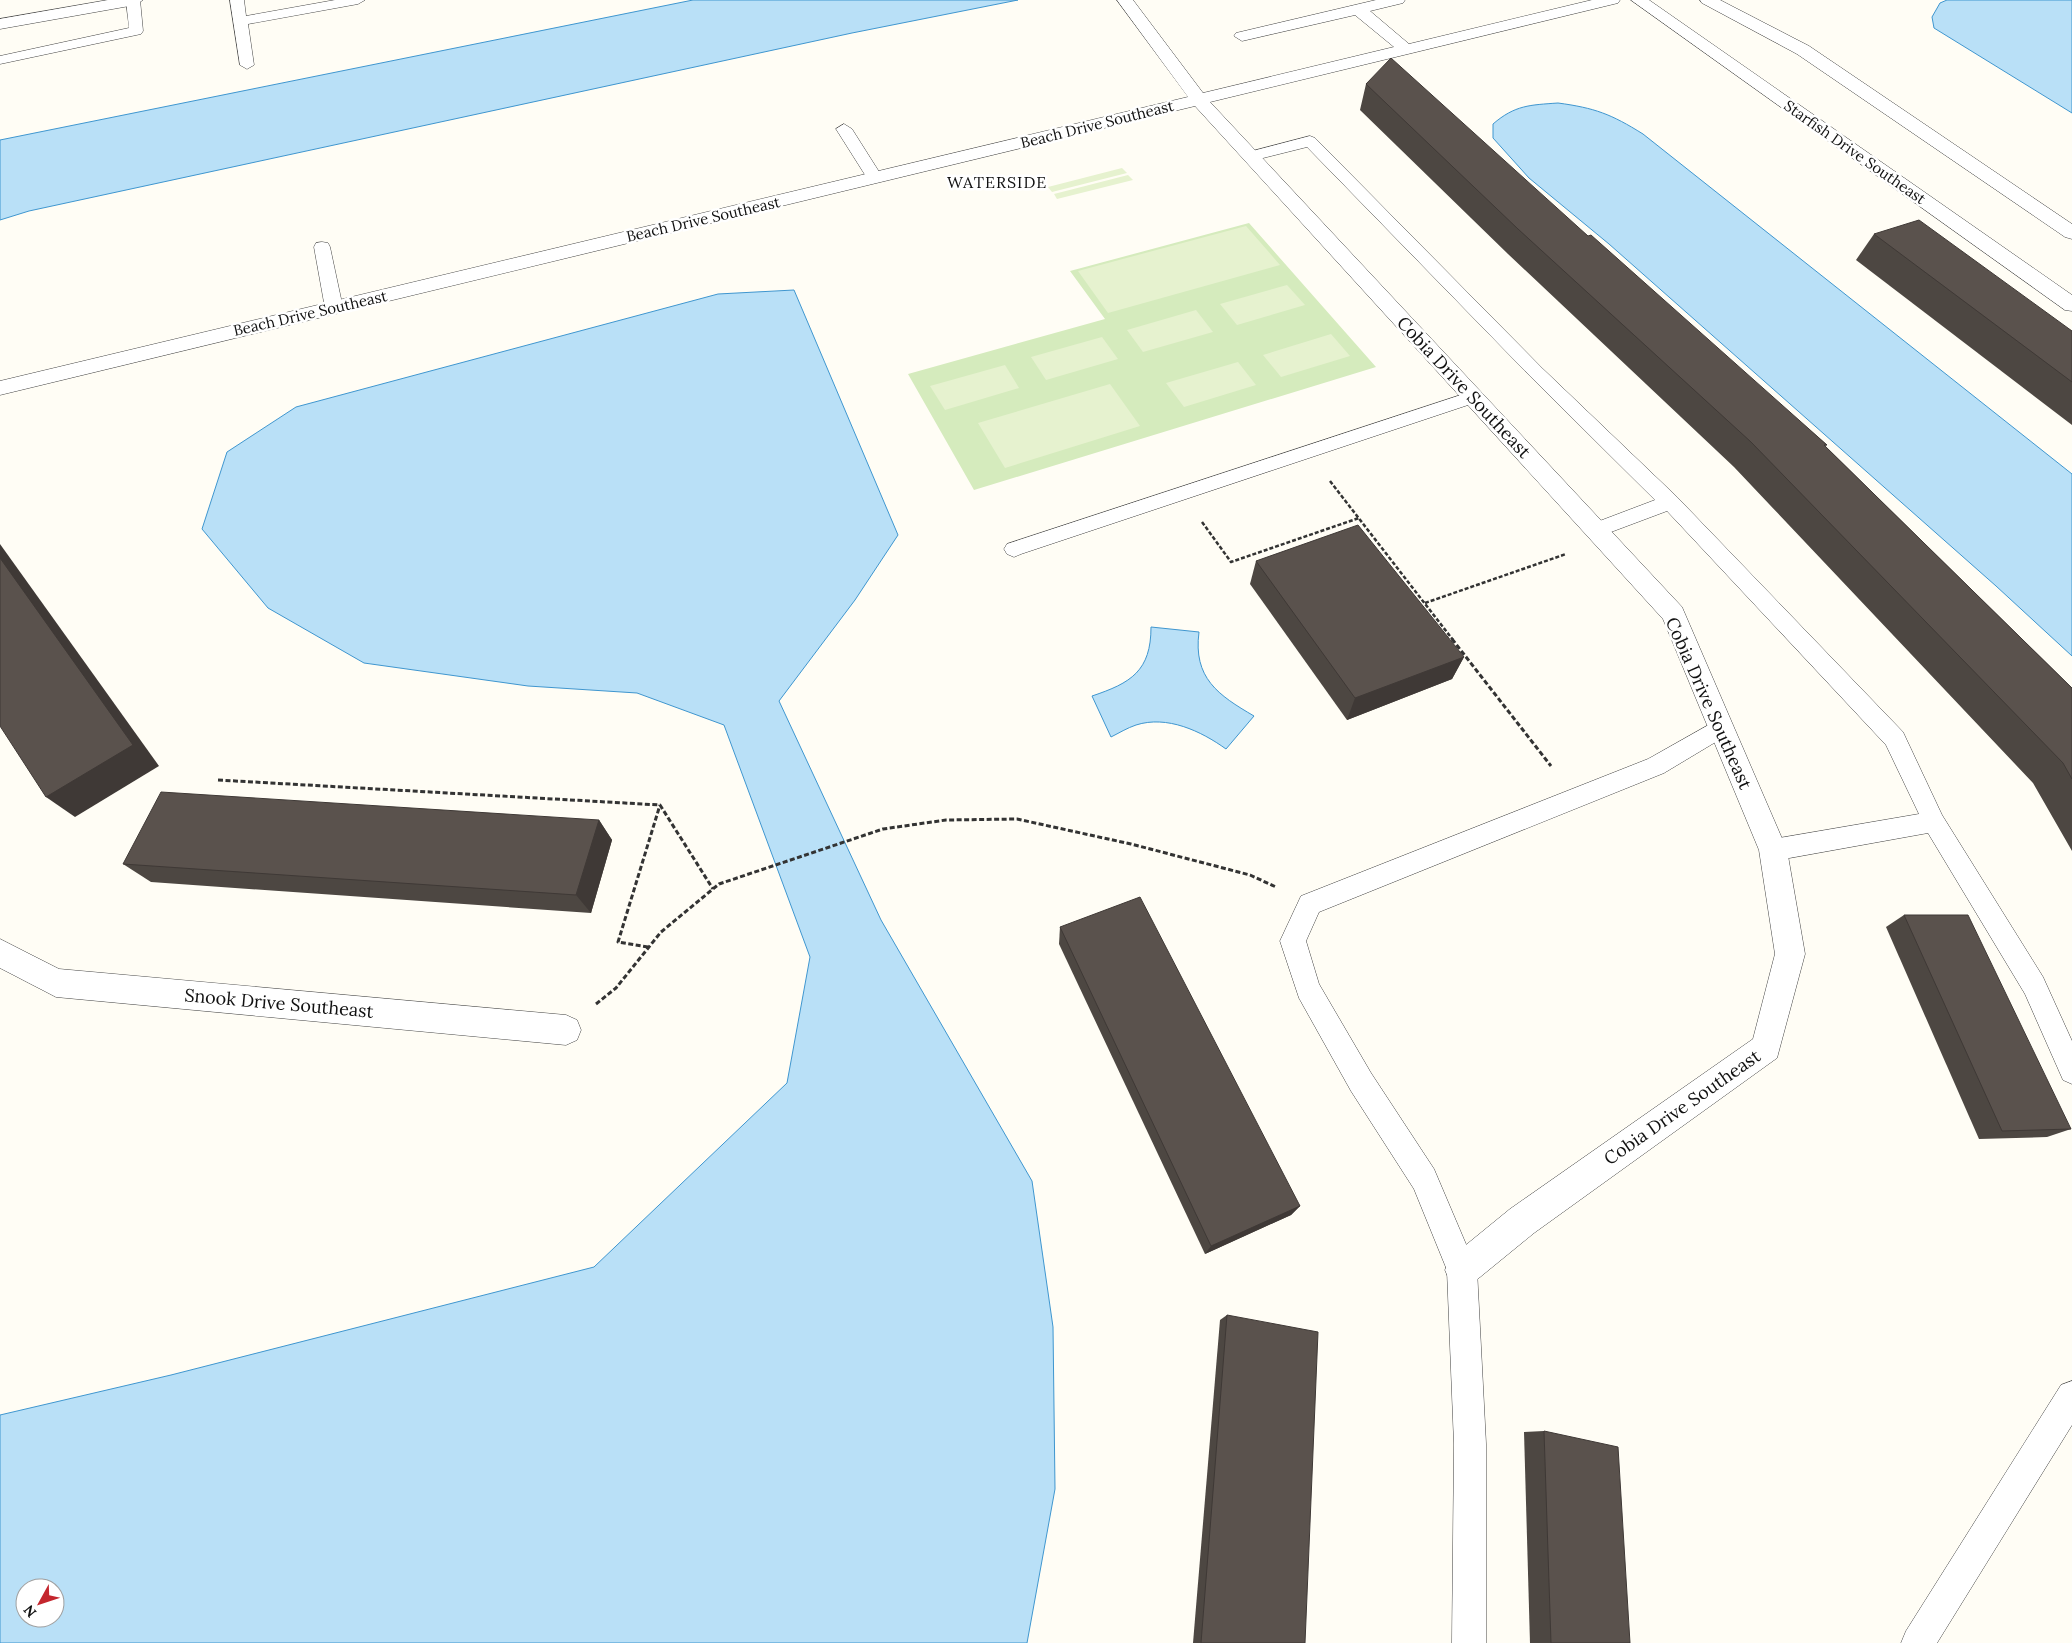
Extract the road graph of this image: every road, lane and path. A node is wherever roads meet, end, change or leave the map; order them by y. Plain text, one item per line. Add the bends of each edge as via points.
1 (134, 0) edge
2 (237, 0) edge
3 (358, 0) edge
4 (1125, 0) edge
5 (1397, 0) edge
6 (1612, 0) edge
7 (1638, 0) edge
8 (1708, 0) edge
9 (288, 6) edge
10 (1358, 9) junction
11 (240, 21) junction
12 (0, 24) edge
13 (1242, 36) dead end
14 (1407, 50) junction
15 (0, 60) edge
16 (248, 65) dead end
17 (1199, 100) junction
18 (844, 129) dead end
19 (1251, 156) junction
20 (874, 178) junction
21 (2072, 233) edge
22 (322, 247) dead end
23 (2072, 305) edge
24 (334, 308) junction
25 (0, 388) edge
26 (1473, 397) junction
27 (1307, 452) junction
28 (1182, 493) junction
29 (1670, 502) junction
30 (1359, 518) junction
31 (1600, 535) junction
32 (1014, 549) dead end
33 (1424, 603) junction
34 (1721, 727) junction
35 (218, 780) dead end
36 (1576, 798) junction
37 (660, 805) junction
38 (1934, 822) junction
39 (1773, 850) junction
40 (713, 889) junction
41 (1310, 904) junction
42 (649, 947) junction
43 (0, 953) edge
44 (566, 1030) joint
45 (2072, 1071) edge
46 (1462, 1270) junction
47 (2072, 1396) edge
48 (1469, 1643) edge
49 (1918, 1643) edge

1 - 12 street
1 - 15 lane via 136,31
2 - 11 lane
3 - 9 lane
4 - 17 street, Cobia Drive Southeast
5 - 10 street
6 - 14 street, Beach Drive Southeast
7 - 23 street, Starfish Drive Southeast
8 - 21 street via 1803,50
9 - 11 lane
10 - 13 street
10 - 14 street
11 - 16 lane
14 - 17 street, Beach Drive Southeast
17 - 19 street, Cobia Drive Southeast
17 - 20 street, Beach Drive Southeast
18 - 20 lane
19 - 26 street, Cobia Drive Southeast
19 - 29 lane via 1310,140 1536,372
20 - 24 street, Beach Drive Southeast
22 - 24 lane
24 - 25 street, Beach Drive Southeast
26 - 27 lane
26 - 31 street, Cobia Drive Southeast
27 - 28 lane
27 - 30 path
28 - 30 path via 1231,562
28 - 32 lane
29 - 31 lane
29 - 38 lane via 1896,739
30 - 33 path
31 - 33 path
31 - 34 street, Cobia Drive Southeast via 1673,614
33 - 36 path
34 - 36 lane via 1656,766
34 - 39 street, Cobia Drive Southeast
35 - 37 path
36 - 41 lane
37 - 40 path
37 - 42 path via 618,942
38 - 39 lane
38 - 45 lane via 2034,986
39 - 46 street, Cobia Drive Southeast via 1790,954 1766,1048 1522,1222
40 - 41 path via 719,884 883,828 946,820 1017,819 1250,875
40 - 42 path via 661,932
41 - 46 lane via 1293,941 1308,988 1360,1082 1424,1179
42 - 44 path via 616,988
43 - 44 street, Snook Drive Southeast via 56,983
46 - 48 lane via 1470,1444
47 - 49 lane

